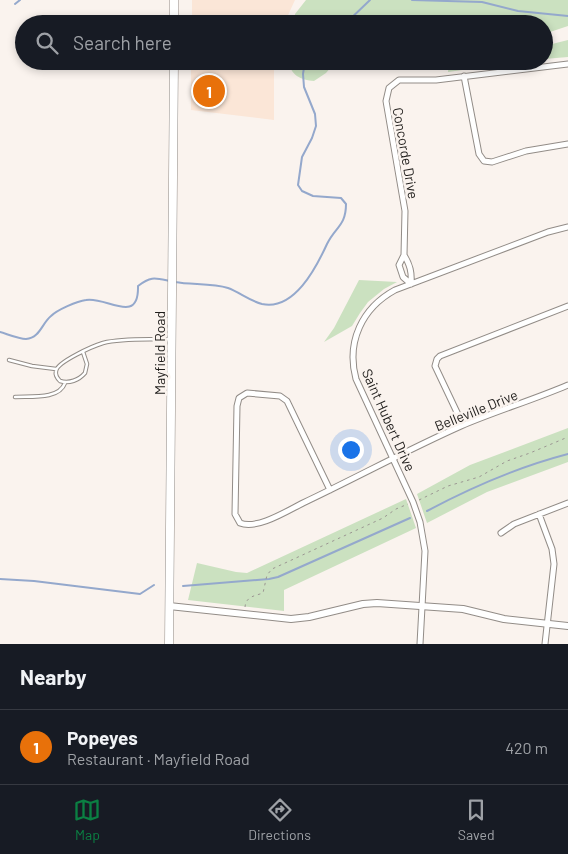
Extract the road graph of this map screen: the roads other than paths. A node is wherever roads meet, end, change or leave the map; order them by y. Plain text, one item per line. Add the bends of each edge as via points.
1 (174, 0) edge
2 (174, 15) edge
3 (568, 64) edge
4 (553, 66) edge
5 (174, 70) edge
6 (516, 70) edge
7 (464, 76) junction
8 (568, 144) edge
9 (568, 226) edge
10 (404, 255) junction
11 (411, 284) junction
12 (568, 306) edge
13 (171, 339) junction
14 (84, 352) junction
15 (9, 360) dead end
16 (56, 369) junction
17 (65, 383) junction
18 (568, 385) edge
19 (15, 397) dead end
20 (463, 425) junction
21 (393, 458) junction
22 (330, 490) junction
23 (568, 503) edge
24 (539, 514) junction
25 (501, 533) dead end
26 (422, 605) junction
27 (169, 606) junction
28 (547, 624) junction
29 (568, 626) edge
30 (169, 644) edge
31 (420, 644) edge
32 (545, 644) edge

1 - 2 main road
3 - 4 street, Concorde Drive
5 - 13 main road, Mayfield Road
6 - 7 street, Concorde Drive
7 - 8 street via 479,154 484,161 492,162 526,151
7 - 10 street, Concorde Drive via 399,80 387,92 405,211
9 - 11 street, Saint Hubert Drive
10 - 11 street, Concorde Drive via 410,264
10 - 11 street, Concorde Drive via 399,264 402,277
11 - 21 street, Saint Hubert Drive via 388,294 373,306 360,324 354,343 356,379
12 - 20 street via 436,359 436,366
13 - 14 lane via 102,343
13 - 27 main road, Mayfield Road
14 - 16 lane
14 - 17 lane via 85,373
15 - 16 lane
16 - 17 lane via 57,378
17 - 19 lane via 58,393
18 - 20 street, Belleville Drive
20 - 21 street, Belleville Drive
21 - 22 street, Belleville Drive
21 - 26 street, Saint Hubert Drive via 421,523 425,551
22 - 22 street, Belleville Drive via 287,401 280,396 246,393 239,398 235,514 240,523 261,523
23 - 24 street
24 - 25 street
24 - 28 street via 553,555
26 - 27 street via 363,604 291,619
26 - 28 street via 474,610 504,619
26 - 31 street, Saint Hubert Drive
27 - 30 main road, Mayfield Road
28 - 29 street
28 - 32 street

